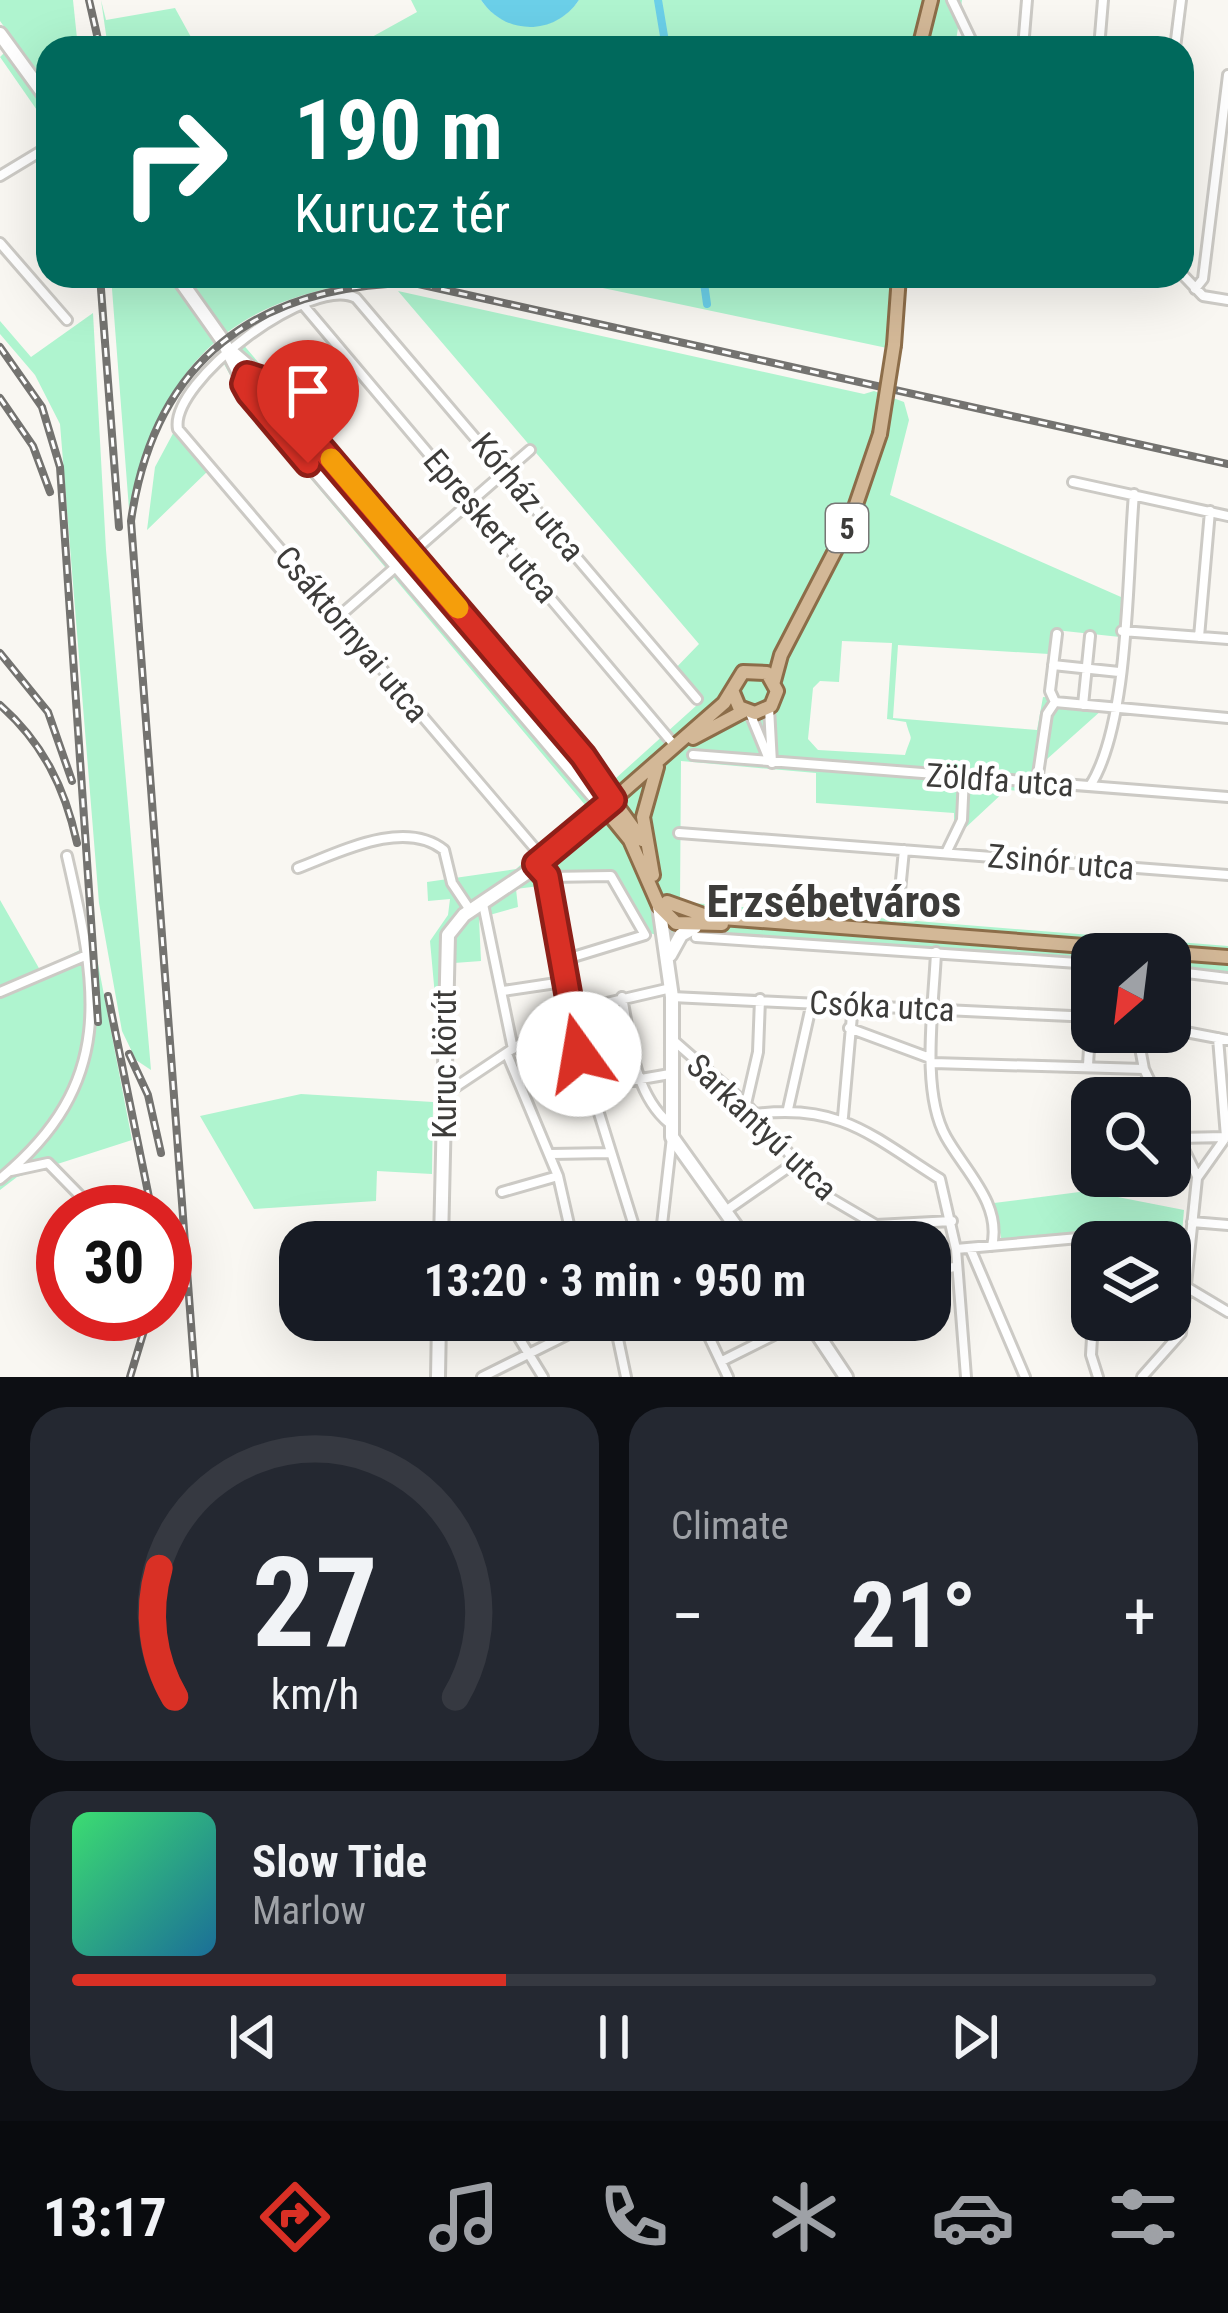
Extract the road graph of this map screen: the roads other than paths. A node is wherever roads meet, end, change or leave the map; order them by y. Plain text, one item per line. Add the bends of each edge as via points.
1 (931, 0) edge
2 (952, 0) edge
3 (1028, 0) edge
4 (1103, 0) edge
5 (1181, 0) edge
6 (922, 36) edge
7 (969, 36) edge
8 (1024, 36) edge
9 (1100, 36) edge
10 (1176, 36) edge
11 (2, 41) edge
12 (1228, 75) edge
13 (36, 85) edge
14 (36, 154) edge
15 (0, 176) edge
16 (0, 243) edge
17 (36, 284) edge
18 (39, 288) edge
19 (186, 288) edge
20 (898, 288) edge
21 (1196, 289) joint
22 (1228, 300) edge
23 (304, 306) junction
24 (67, 320) dead end
25 (229, 349) junction
26 (256, 374) junction
27 (244, 384) junction
28 (530, 450) dead end
29 (507, 470) junction
30 (1073, 482) dead end
31 (1134, 494) junction
32 (471, 501) junction
33 (1210, 511) junction
34 (1228, 515) edge
35 (412, 553) junction
36 (396, 567) junction
37 (800, 616) junction
38 (338, 618) junction
39 (1123, 631) junction
40 (1057, 634) dead end
41 (1090, 636) dead end
42 (1199, 637) junction
43 (1228, 639) edge
44 (1054, 665) junction
45 (758, 669) junction
46 (1087, 669) junction
47 (1119, 672) junction
48 (774, 681) junction
49 (732, 690) junction
50 (697, 699) dead end
51 (1055, 702) junction
52 (1083, 705) junction
53 (769, 708) junction
54 (1115, 708) junction
55 (747, 712) junction
56 (1228, 718) edge
57 (676, 747) junction
58 (693, 755) dead end
59 (660, 760) junction
60 (772, 763) junction
61 (964, 776) junction
62 (1036, 781) junction
63 (1090, 786) junction
64 (1228, 796) edge
65 (609, 804) junction
66 (679, 833) dead end
67 (904, 850) junction
68 (647, 852) junction
69 (946, 853) junction
70 (68, 856) dead end
71 (540, 861) junction
72 (298, 868) dead end
73 (1228, 875) edge
74 (547, 876) junction
75 (663, 904) junction
76 (476, 906) junction
77 (898, 911) dead end
78 (709, 917) junction
79 (746, 919) junction
80 (676, 923) junction
81 (696, 932) junction
82 (936, 952) junction
83 (87, 955) junction
84 (669, 956) junction
85 (1228, 957) edge
86 (560, 961) junction
87 (1071, 962) edge
88 (1191, 974) edge
89 (1228, 978) edge
90 (563, 982) junction
91 (0, 992) edge
92 (503, 992) junction
93 (672, 993) junction
94 (622, 997) junction
95 (760, 999) junction
96 (812, 1002) junction
97 (853, 1004) junction
98 (934, 1009) junction
99 (568, 1012) junction
100 (1071, 1016) edge
101 (849, 1028) junction
102 (1191, 1033) edge
103 (672, 1039) junction
104 (1223, 1039) edge
105 (510, 1052) junction
106 (1089, 1053) edge
107 (1141, 1053) edge
108 (932, 1060) junction
109 (1088, 1065) junction
110 (1144, 1069) junction
111 (670, 1074) junction
112 (640, 1077) junction
113 (1148, 1077) edge
114 (589, 1088) junction
115 (446, 1094) junction
116 (746, 1104) junction
117 (788, 1109) junction
118 (755, 1114) junction
119 (843, 1117) junction
120 (670, 1130) junction
121 (1227, 1137) edge
122 (1191, 1138) edge
123 (609, 1153) junction
124 (551, 1154) junction
125 (682, 1157) junction
126 (796, 1162) junction
127 (1191, 1165) edge
128 (670, 1169) junction
129 (9, 1171) junction
130 (558, 1176) junction
131 (1197, 1178) junction
132 (0, 1179) edge
133 (70, 1185) edge
134 (502, 1192) dead end
135 (724, 1212) junction
136 (445, 1221) edge
137 (568, 1221) edge
138 (632, 1221) edge
139 (663, 1221) edge
140 (731, 1221) edge
141 (952, 1221) junction
142 (1192, 1222) junction
143 (1228, 1225) edge
144 (1191, 1228) edge
145 (1071, 1241) edge
146 (992, 1246) junction
147 (970, 1248) junction
148 (956, 1250) junction
149 (954, 1267) junction
150 (951, 1268) edge
151 (1191, 1290) edge
152 (1228, 1312) edge
153 (439, 1341) edge
154 (521, 1341) edge
155 (553, 1341) edge
156 (618, 1341) edge
157 (712, 1341) edge
158 (762, 1341) edge
159 (821, 1341) edge
160 (1092, 1341) edge
161 (1174, 1341) edge
162 (528, 1353) junction
163 (722, 1360) junction
164 (438, 1377) edge
165 (482, 1377) edge
166 (543, 1377) edge
167 (626, 1377) edge
168 (728, 1377) edge
169 (846, 1377) edge
170 (966, 1377) edge
171 (1025, 1377) edge
172 (1098, 1377) edge
173 (1142, 1377) edge

1 - 6 main road
2 - 7 street
3 - 8 street
4 - 9 street
5 - 10 street
11 - 13 street
12 - 21 street
14 - 15 street
16 - 17 street
18 - 24 street
19 - 25 street
20 - 37 main road, 5, bridge via 880,434 850,522
21 - 22 street
23 - 25 street
23 - 29 street, Kórház utca via 334,295 356,298
23 - 32 street, Epreskert utca
25 - 26 street
25 - 27 street
25 - 38 street, Csáktornyai utca via 176,426
26 - 27 street
26 - 35 street
27 - 36 street
28 - 29 street
29 - 32 street
29 - 50 street, Kórház utca
30 - 31 street
31 - 33 street
31 - 39 street
32 - 35 street
32 - 57 street, Epreskert utca
33 - 34 street
33 - 42 street
35 - 36 street
35 - 65 street via 583,756
36 - 38 street
36 - 65 street
37 - 45 main road, 5
37 - 48 main road, 5
38 - 71 street, Csáktornyai utca
39 - 42 street
39 - 47 street
40 - 44 street
41 - 46 street
42 - 43 street
44 - 46 street
44 - 51 street
45 - 48 main road
45 - 49 main road, 5 via 740,674
46 - 47 street
46 - 52 street
47 - 54 street
48 - 53 main road, 5
49 - 55 main road
49 - 57 main road, 5
51 - 52 street
51 - 62 street
52 - 54 street
53 - 55 main road, 5
53 - 60 street
54 - 56 street
54 - 63 street via 1105,759
55 - 57 main road, 5
55 - 60 street
57 - 59 main road, 5
58 - 60 street, Zöldfa utca
59 - 65 main road, 5
59 - 68 main road via 644,806
60 - 61 street, Zöldfa utca
61 - 62 street, Zöldfa utca
61 - 69 street via 962,820
62 - 63 street, Zöldfa utca
63 - 64 street, Zöldfa utca
65 - 68 main road
65 - 71 street
65 - 75 main road
66 - 67 street, Zsinór utca
67 - 69 street, Zsinór utca
67 - 77 street
68 - 75 main road
69 - 73 street, Zsinór utca
70 - 83 street
71 - 74 street, Csáktornyai utca
71 - 76 street
72 - 76 street via 382,840 425,840 444,850 452,883
74 - 86 street
74 - 86 street via 611,876 645,935
75 - 78 main road
75 - 80 main road
75 - 84 street
76 - 92 street
76 - 115 street, Kuruc körút via 451,928 445,946
78 - 79 main road
78 - 80 main road
79 - 81 main road
79 - 85 main road
80 - 81 main road
80 - 84 street
81 - 82 street
81 - 84 street via 681,935
82 - 87 street
82 - 98 street
83 - 91 street
83 - 129 street via 92,1029 80,1081 56,1123
84 - 93 street
86 - 90 street
88 - 89 street
90 - 92 street
90 - 99 street
92 - 105 street
93 - 94 street, Csóka utca
93 - 95 street, Csóka utca
93 - 103 street
94 - 99 street, Csóka utca
94 - 112 street
95 - 96 street, Csóka utca
95 - 116 street
96 - 97 street, Csóka utca
96 - 117 street
97 - 98 street, Csóka utca
97 - 101 street
98 - 100 street, Csóka utca
98 - 108 street
99 - 105 street, Csóka utca
99 - 114 street
101 - 108 street
101 - 119 street
102 - 104 street
103 - 111 street
103 - 116 street, Sarkantyú utca
104 - 121 street
105 - 115 street, Csóka utca
105 - 124 street
106 - 109 street
107 - 110 street
108 - 109 street
108 - 146 street via 938,1118 986,1201
109 - 110 street
110 - 113 street
111 - 112 street
111 - 120 street
112 - 114 street
112 - 120 street
114 - 123 street
115 - 136 street, Kuruc körút
116 - 118 street, Sarkantyú utca
117 - 118 street
117 - 119 street
118 - 126 street, Sarkantyú utca
119 - 141 street via 940,1179
120 - 125 street
120 - 128 street
121 - 122 street
121 - 131 street
123 - 124 street
123 - 138 street
124 - 130 street
125 - 128 street
125 - 135 street
126 - 135 street
126 - 141 street, Sarkantyú utca via 825,1195 869,1222
127 - 131 street
128 - 139 street
129 - 132 street
129 - 133 street via 48,1163
130 - 134 street
130 - 137 street
131 - 142 street
135 - 140 street
141 - 148 street
142 - 143 street
142 - 144 street
145 - 146 street
146 - 147 street
147 - 148 street
147 - 171 street
148 - 149 street
149 - 150 street
149 - 170 street
151 - 152 street
153 - 164 street
154 - 162 street
155 - 162 street
156 - 167 street
157 - 163 street
158 - 163 street
159 - 169 street
160 - 172 street
161 - 173 street
162 - 165 street
162 - 166 street
163 - 168 street

